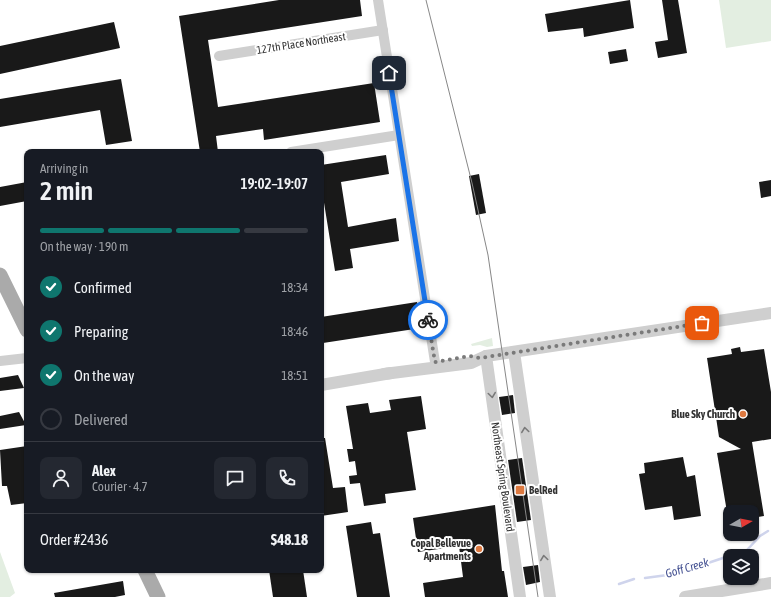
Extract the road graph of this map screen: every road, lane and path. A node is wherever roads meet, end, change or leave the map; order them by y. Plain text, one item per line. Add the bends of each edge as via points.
1 (378, 0) edge
2 (382, 30) junction
3 (219, 56) dead end
4 (399, 135) junction
5 (311, 149) edge
6 (0, 275) edge
7 (771, 313) edge
8 (24, 324) edge
9 (514, 352) junction
10 (483, 357) junction
11 (24, 358) edge
12 (0, 361) edge
13 (435, 362) junction
14 (384, 374) junction
15 (324, 383) edge
16 (146, 573) edge
17 (771, 582) edge
18 (158, 597) edge
19 (520, 597) edge
20 (550, 597) edge
21 (685, 597) edge

1 - 2 street
2 - 3 street, 127th Place Northeast
2 - 4 street
4 - 5 street
4 - 13 street
6 - 8 main road
7 - 9 street
9 - 10 street
20 -> 9 street
10 - 13 street via 470,356
10 - 14 street via 471,363
10 -> 19 street, Northeast Spring Boulevard
11 - 12 street
13 - 14 street
14 - 15 street
16 - 18 main road
17 - 21 street

